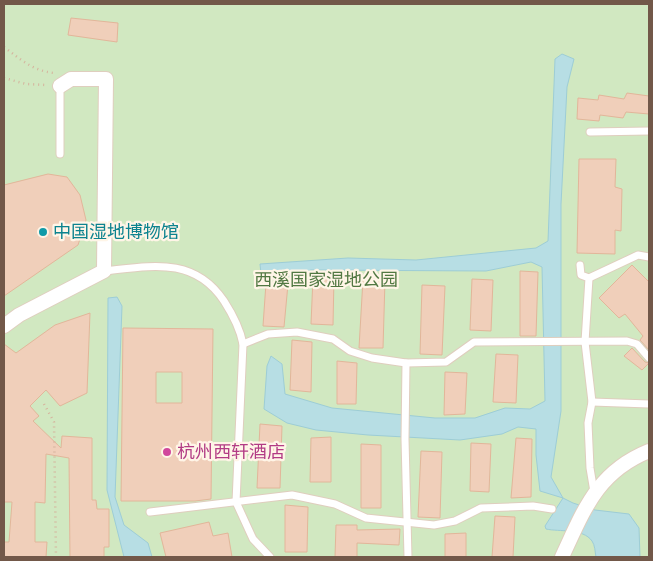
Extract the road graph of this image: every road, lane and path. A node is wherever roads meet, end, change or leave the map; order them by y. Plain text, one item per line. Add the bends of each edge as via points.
1 (4, 46) edge
2 (4, 78) edge
3 (64, 80) junction
4 (649, 131) edge
5 (590, 132) dead end
6 (60, 154) dead end
7 (649, 257) edge
8 (580, 265) dead end
9 (104, 271) junction
10 (589, 278) junction
11 (4, 326) edge
12 (585, 342) junction
13 (243, 344) junction
14 (649, 358) edge
15 (406, 363) junction
16 (592, 402) junction
17 (44, 404) dead end
18 (649, 404) edge
19 (649, 451) edge
20 (594, 492) junction
21 (236, 502) junction
22 (552, 510) dead end
23 (150, 512) dead end
24 (407, 522) junction
25 (56, 557) edge
26 (270, 557) edge
27 (408, 557) edge
28 (562, 557) edge

1 - 3 path via 28,66
2 - 3 path via 26,84
3 - 6 lane
3 - 9 street via 106,79
4 - 5 lane
7 - 10 lane via 638,255
8 - 10 lane via 581,275
9 - 11 street
9 - 13 lane via 152,266 174,267 197,274 218,291 240,330
10 - 12 lane
12 - 14 lane via 632,342
12 - 15 lane via 474,342 446,362
12 - 16 lane
13 - 15 lane via 268,334 297,332 333,339 350,352
13 - 21 lane
15 - 24 lane
16 - 18 lane
16 - 20 lane via 588,423
17 - 25 path via 54,422
19 - 20 street via 626,462
20 - 28 street
21 - 23 lane
21 - 24 lane via 292,495 335,504 366,518
21 - 26 lane via 253,539
22 - 24 lane via 533,506 481,508 455,521 434,526
24 - 27 lane

